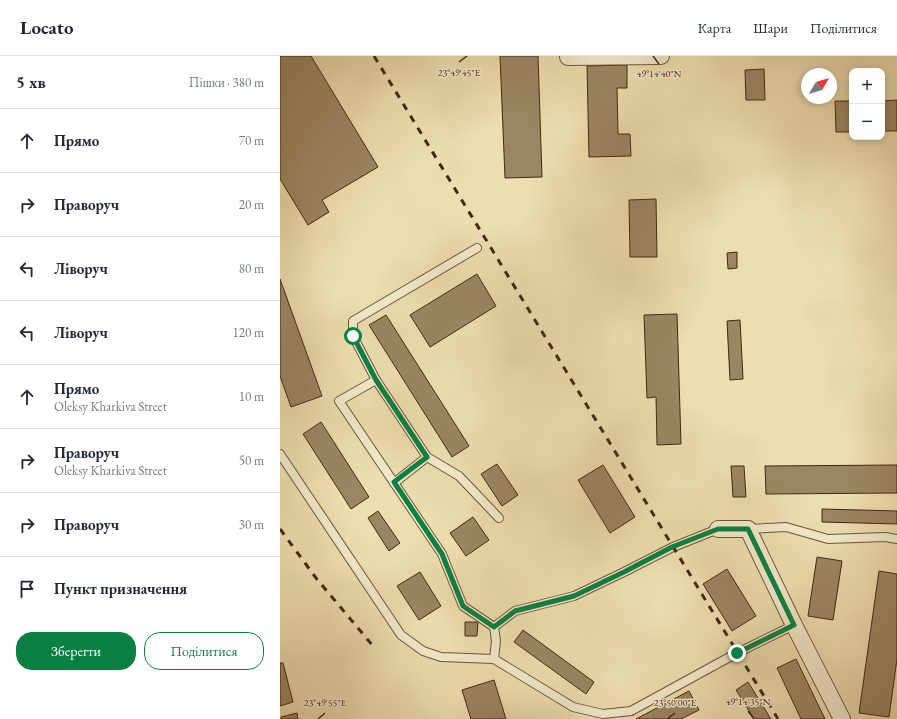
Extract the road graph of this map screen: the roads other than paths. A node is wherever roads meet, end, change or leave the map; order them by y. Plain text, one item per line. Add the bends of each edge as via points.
1 (661, 56) edge
2 (568, 57) edge
3 (477, 248) dead end
4 (376, 380) junction
5 (280, 454) edge
6 (427, 457) junction
7 (394, 482) junction
8 (499, 518) dead end
9 (718, 529) joint
10 (748, 529) junction
11 (897, 539) edge
12 (794, 625) junction
13 (494, 627) junction
14 (494, 659) junction
15 (842, 719) edge

1 - 2 street
3 - 4 lane via 353,321 353,336
4 - 6 lane
4 - 7 lane via 339,401
5 - 14 lane via 401,635 423,651 441,657
6 - 7 lane
6 - 8 lane via 459,476
7 - 13 lane via 442,554 463,606
9 - 10 street
9 - 13 lane via 672,547 574,596 515,611
10 - 11 lane via 786,527 828,539
10 - 12 street
12 - 14 lane via 631,711 603,714 573,707
12 - 15 street
13 - 14 lane

